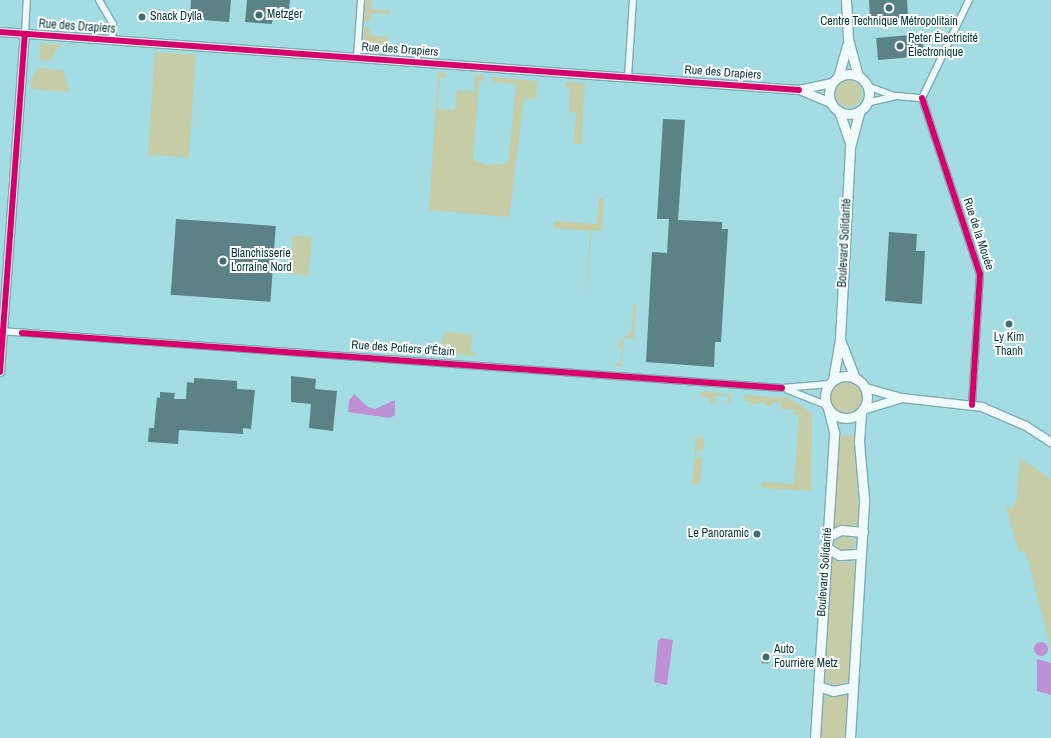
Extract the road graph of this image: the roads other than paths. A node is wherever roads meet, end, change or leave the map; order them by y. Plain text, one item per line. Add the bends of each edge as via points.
1 (27, 0) edge
2 (99, 0) edge
3 (361, 0) edge
4 (633, 0) edge
5 (846, 0) edge
6 (969, 0) edge
7 (0, 32) edge
8 (25, 34) junction
9 (112, 40) junction
10 (848, 40) junction
11 (357, 57) junction
12 (858, 76) junction
13 (628, 77) junction
14 (835, 80) junction
15 (867, 86) junction
16 (799, 90) junction
17 (897, 96) junction
18 (922, 98) junction
19 (832, 103) junction
20 (863, 107) junction
21 (840, 111) junction
22 (850, 147) junction
23 (1, 331) edge
24 (840, 339) junction
25 (0, 372) edge
26 (855, 378) junction
27 (831, 382) junction
28 (782, 388) junction
29 (866, 388) junction
30 (902, 398) junction
31 (972, 405) junction
32 (827, 406) junction
33 (862, 411) junction
34 (1051, 442) edge
35 (862, 532) junction
36 (827, 537) junction
37 (826, 547) junction
38 (861, 554) junction
39 (818, 686) junction
40 (853, 687) junction
41 (815, 738) edge
42 (850, 738) edge

1 - 8 street
2 - 9 street via 113,24
3 - 11 street
4 - 13 street
5 - 10 main road
6 - 18 street
7 - 8 street, Rue des Drapiers
8 - 9 street, Rue des Drapiers
8 - 23 street
9 - 11 street, Rue des Drapiers
10 - 12 main road
10 - 14 main road
11 - 13 street, Rue des Drapiers
12 - 14 main road
12 - 15 main road
13 - 16 street, Rue des Drapiers
14 - 16 street, Rue des Drapiers
14 - 19 main road
15 - 17 street
15 - 20 main road
16 - 19 street, Rue des Drapiers
17 - 18 street
17 - 20 street
18 - 31 street, Rue de la Mouée via 980,274
19 - 21 main road
20 - 21 main road via 850,113
20 - 22 main road, Boulevard Solidarité
21 - 22 main road, Boulevard Solidarité
22 - 24 main road, Boulevard Solidarité
23 - 25 street
23 - 28 street, Rue des Potiers d'Étain
24 - 26 main road, Boulevard Solidarité
24 - 27 main road, Boulevard Solidarité
26 - 27 main road via 845,376
26 - 29 main road
27 - 28 street, Rue des Potiers d'Étain
27 - 32 main road via 825,393
28 - 32 street, Rue des Potiers d'Étain
29 - 30 street
29 - 33 main road via 867,401
30 - 31 street
30 - 33 street
31 - 34 street via 1006,416
32 - 33 main road via 844,418
32 - 36 main road, Boulevard Solidarité via 834,432
33 - 35 main road
35 - 36 main road via 841,530
35 - 38 main road
36 - 37 main road, Boulevard Solidarité
37 - 38 main road via 839,555
37 - 39 main road, Boulevard Solidarité
38 - 40 main road
39 - 40 main road via 833,691
39 - 41 main road, Boulevard Solidarité
40 - 42 main road

